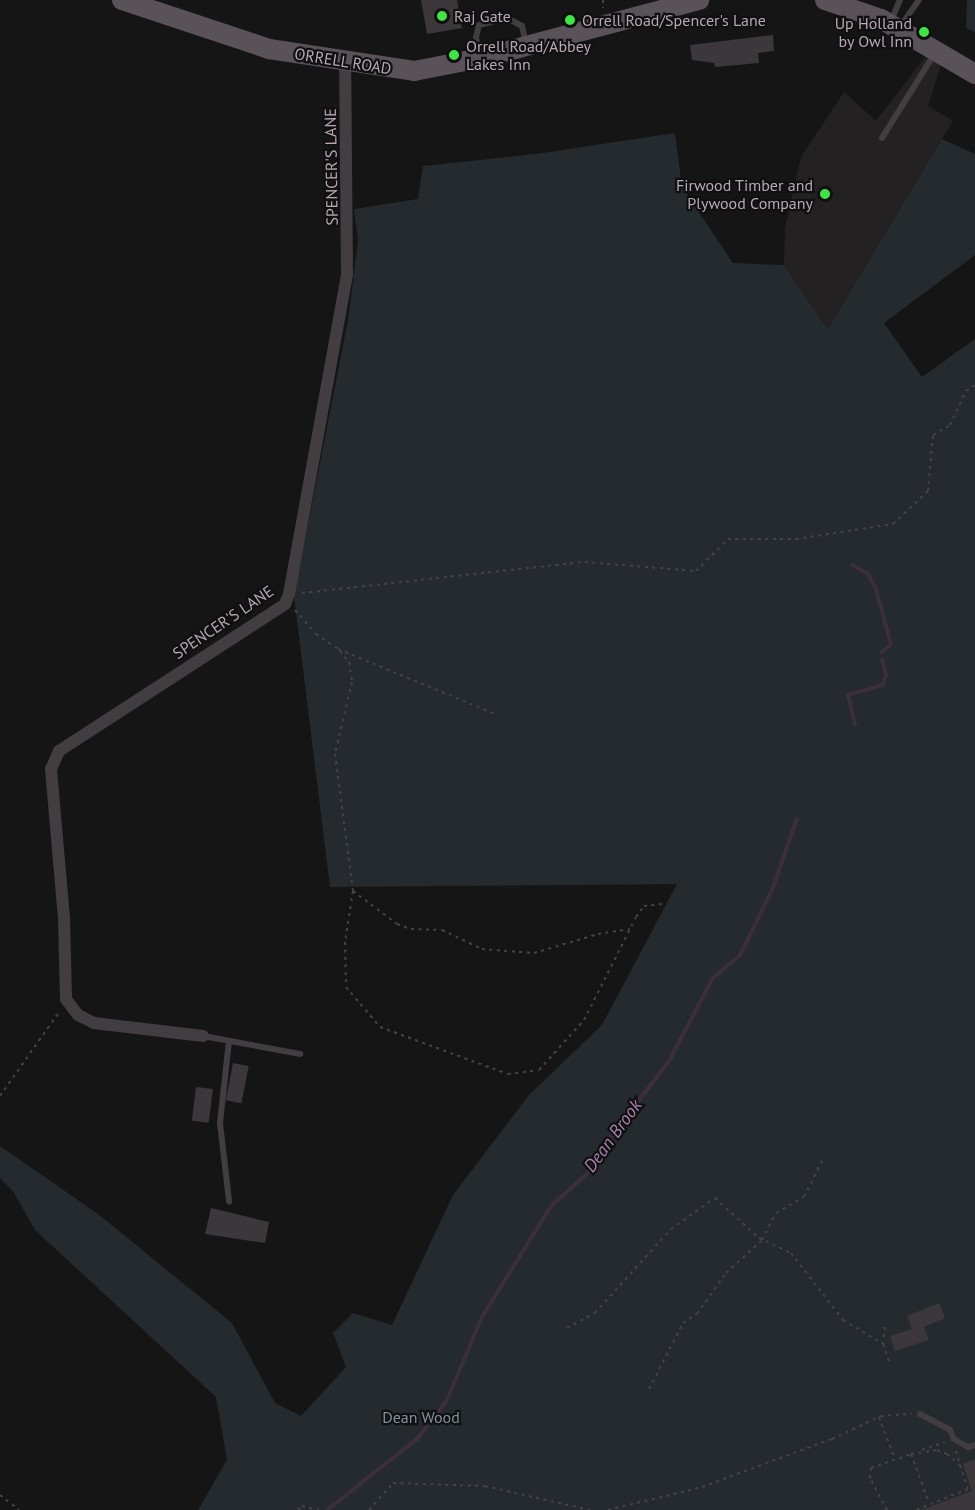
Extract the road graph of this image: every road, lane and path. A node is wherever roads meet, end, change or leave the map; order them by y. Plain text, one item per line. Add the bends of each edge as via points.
1 (122, 0) edge
2 (699, 0) edge
3 (825, 0) edge
4 (900, 0) edge
5 (919, 0) edge
6 (894, 27) junction
7 (527, 45) junction
8 (935, 52) junction
9 (481, 58) junction
10 (345, 64) junction
11 (975, 74) edge
12 (882, 138) dead end
13 (975, 385) edge
14 (289, 594) junction
15 (338, 649) junction
16 (497, 715) dead end
17 (353, 891) junction
18 (662, 903) dead end
19 (630, 929) junction
20 (66, 999) junction
21 (203, 1036) joint
22 (229, 1041) junction
23 (300, 1054) dead end
24 (0, 1096) edge
25 (823, 1159) dead end
26 (229, 1201) dead end
27 (762, 1240) junction
28 (885, 1327) dead end
29 (567, 1328) dead end
30 (883, 1344) junction
31 (890, 1364) dead end
32 (649, 1389) dead end
33 (920, 1414) joint
34 (879, 1417) junction
35 (954, 1439) junction
36 (975, 1445) edge
37 (911, 1454) junction
38 (895, 1459) junction
39 (958, 1461) dead end
40 (960, 1465) junction
41 (0, 1495) edge
42 (929, 1503) junction
43 (19, 1510) edge
44 (298, 1510) edge
45 (319, 1510) edge
46 (369, 1510) edge
47 (590, 1510) edge
48 (608, 1510) edge
49 (887, 1510) edge
50 (916, 1510) edge

1 - 10 main road, ORRELL ROAD via 269,49
2 - 7 main road, ORRELL ROAD
3 - 6 main road
4 - 6 lane
5 - 6 lane
6 - 8 main road
7 - 9 main road, ORRELL ROAD
7 - 9 lane via 522,26 507,18 479,25 476,37
8 - 11 main road
8 - 12 lane
9 - 10 main road, ORRELL ROAD via 414,71
10 - 14 street, SPENCER'S LANE via 347,275
13 - 14 path via 966,391 950,425 933,435 928,491 893,524 795,539 728,539 696,571 585,562
14 - 15 path via 303,622
14 - 20 street, SPENCER'S LANE via 285,604 59,751 51,769 64,918
15 - 16 path
15 - 17 path via 349,662 352,682 334,754
17 - 19 path via 397,924 411,929 442,930 482,949 534,952
17 - 19 path via 345,964 346,987 355,1002 391,1033 508,1074 539,1070 574,1034
18 - 19 path via 644,906
20 - 21 street via 78,1015 94,1023
20 - 24 path
21 - 22 lane
22 - 23 lane
22 - 26 lane via 220,1123
25 - 27 path via 804,1197 776,1213
27 - 29 path via 715,1198 671,1229 595,1313
27 - 30 path via 791,1253 827,1304 850,1325
27 - 32 path via 726,1273 697,1314 683,1323
28 - 30 path
30 - 31 path
33 - 34 path
33 - 35 lane via 950,1430
34 - 38 path
34 - 48 path via 832,1439 702,1487
35 - 36 lane via 968,1448
35 - 37 path
37 - 38 path
37 - 40 path via 937,1450
37 - 42 path
38 - 49 path via 871,1468 870,1478
39 - 40 path
40 - 42 path via 968,1489
41 - 43 path
42 - 50 path
44 - 45 path via 302,1506
46 - 47 path via 393,1484 485,1486

